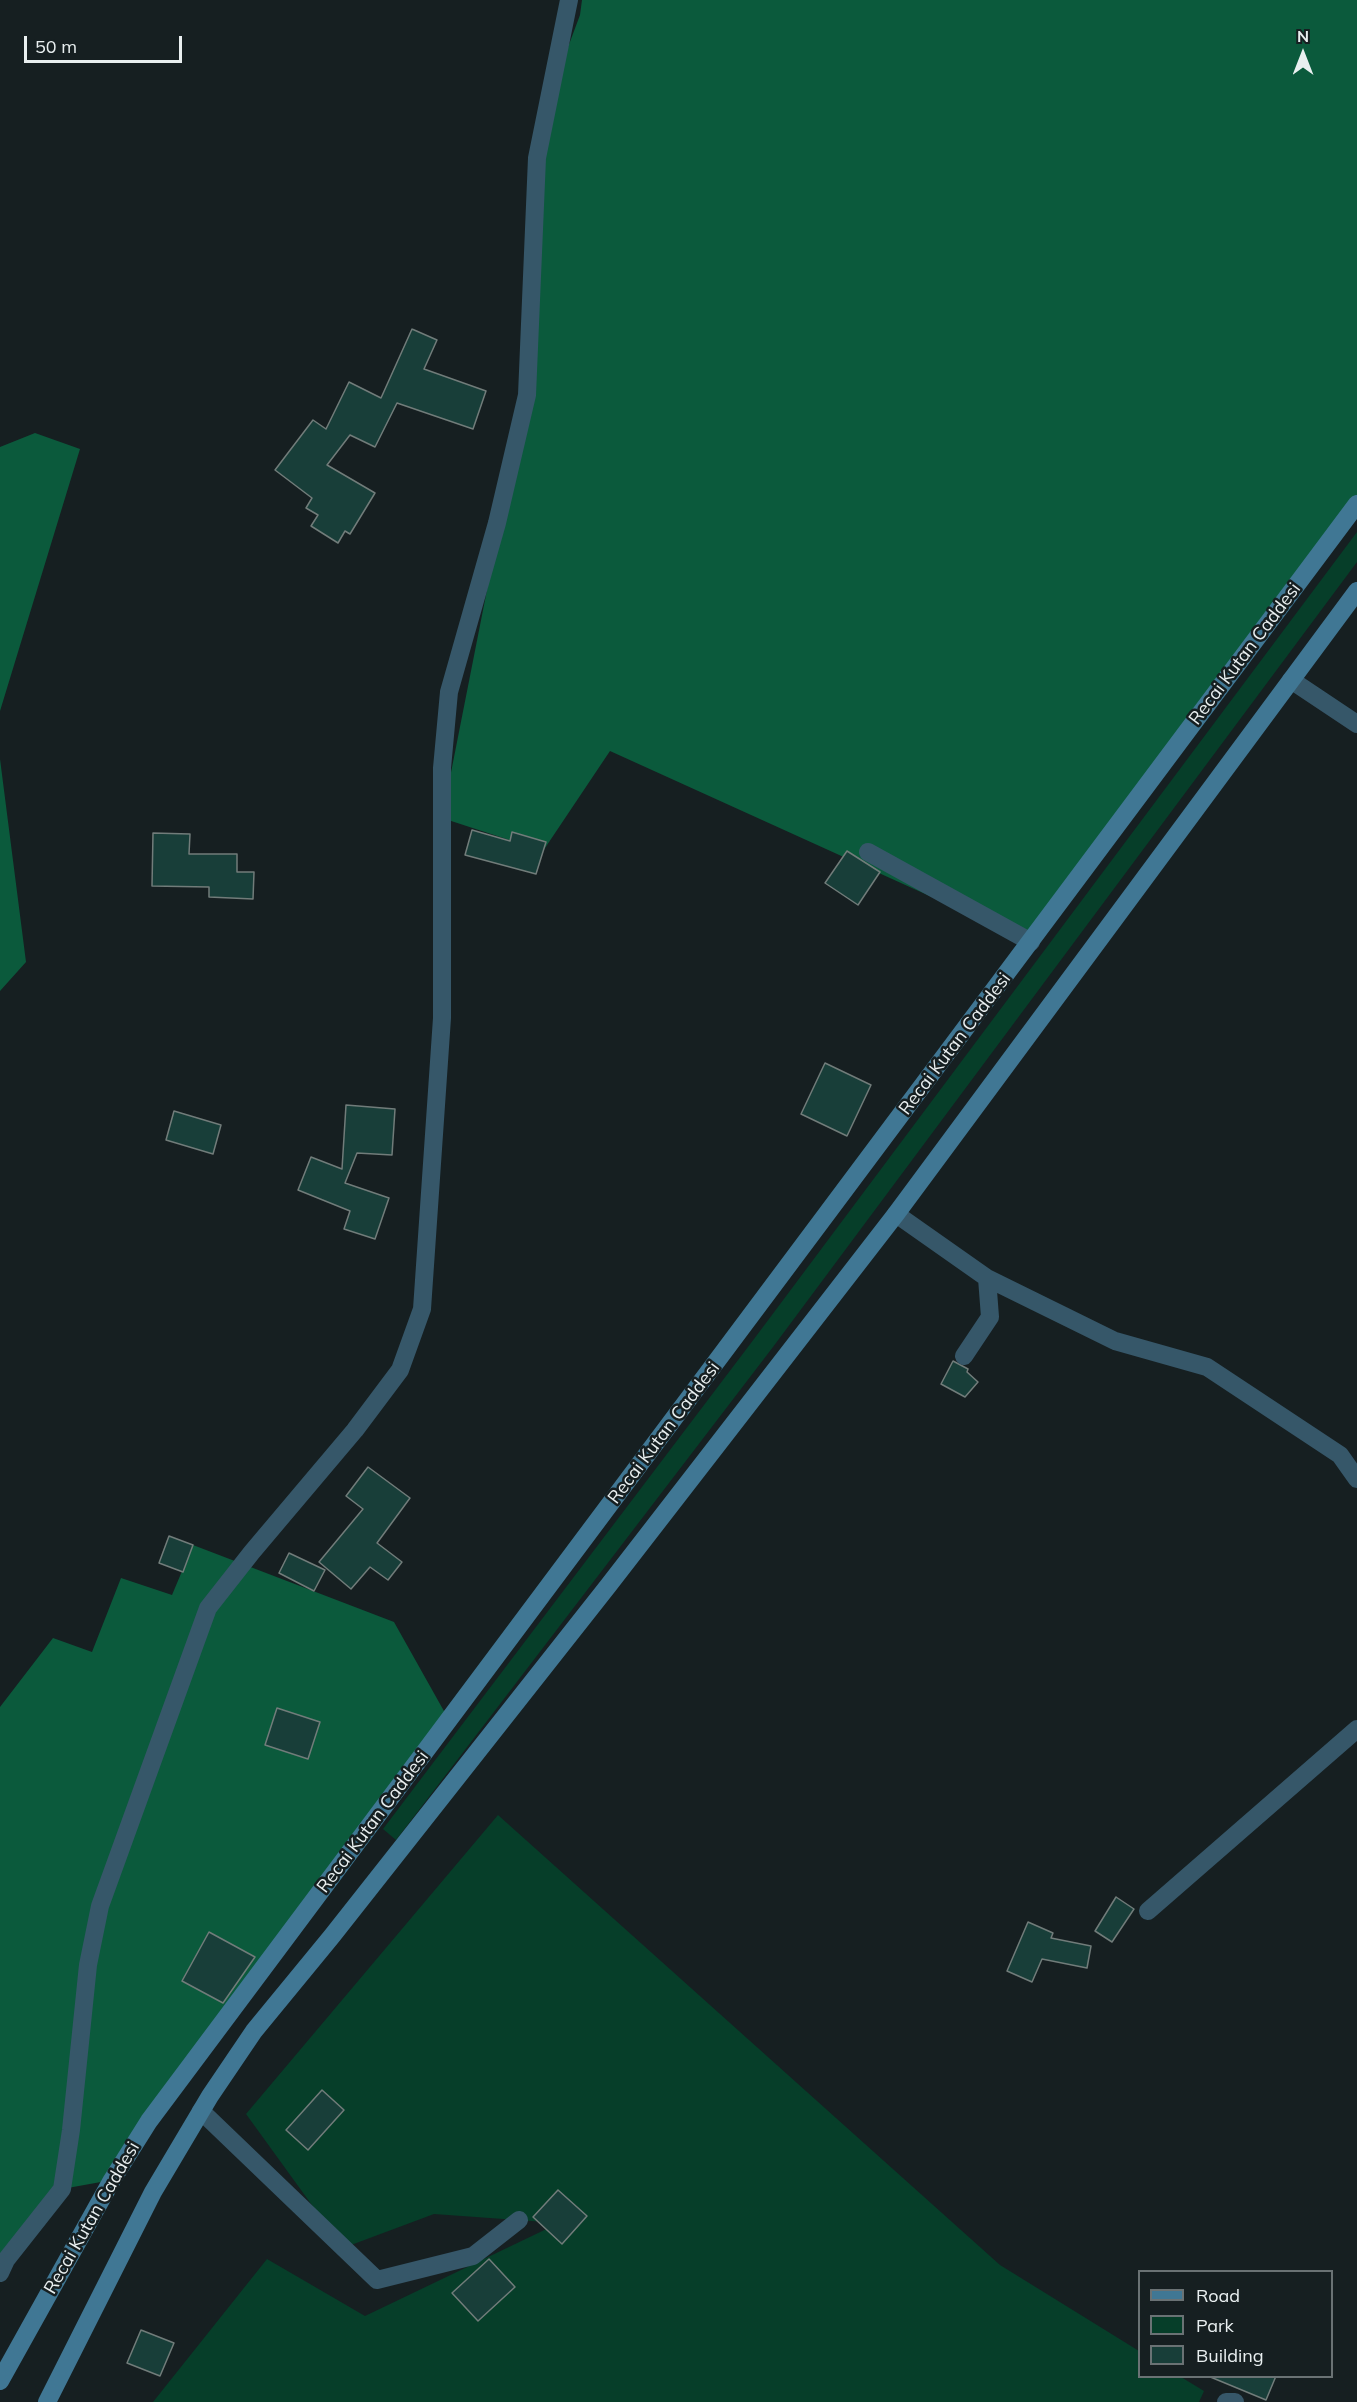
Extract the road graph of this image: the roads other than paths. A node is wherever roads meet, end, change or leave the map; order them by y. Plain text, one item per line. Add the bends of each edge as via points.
1 (569, 0) edge
2 (1357, 504) edge
3 (1357, 591) edge
4 (1291, 680) junction
5 (1357, 724) edge
6 (868, 852) dead end
7 (1031, 942) junction
8 (896, 1214) junction
9 (987, 1278) junction
10 (964, 1356) dead end
11 (1357, 1479) edge
12 (1357, 1729) edge
13 (1148, 1911) dead end
14 (201, 2111) junction
15 (519, 2220) dead end
16 (0, 2273) edge
17 (0, 2381) edge
18 (47, 2402) edge
19 (1226, 2402) edge
20 (1235, 2402) edge

1 - 16 street via 537,158 527,395 497,523 448,692 442,768 442,1018 422,1309 400,1370 208,1608 100,1906 88,1965 62,2189
2 - 7 main road, Recai Kutan Caddesi
3 - 4 main road, Recai Kutan Caddesi
4 - 5 street
4 - 8 main road, Recai Kutan Caddesi
6 - 7 street
7 - 17 main road, Recai Kutan Caddesi via 155,2112 112,2180
8 - 9 street
8 - 14 main road, Recai Kutan Caddesi via 601,1596 254,2031
9 - 10 street via 990,1317
9 - 11 street via 1115,1341 1207,1367 1340,1455
12 - 13 street
14 - 15 street via 377,2280 473,2256
14 - 18 main road, Recai Kutan Caddesi via 123,2247
19 - 20 street

